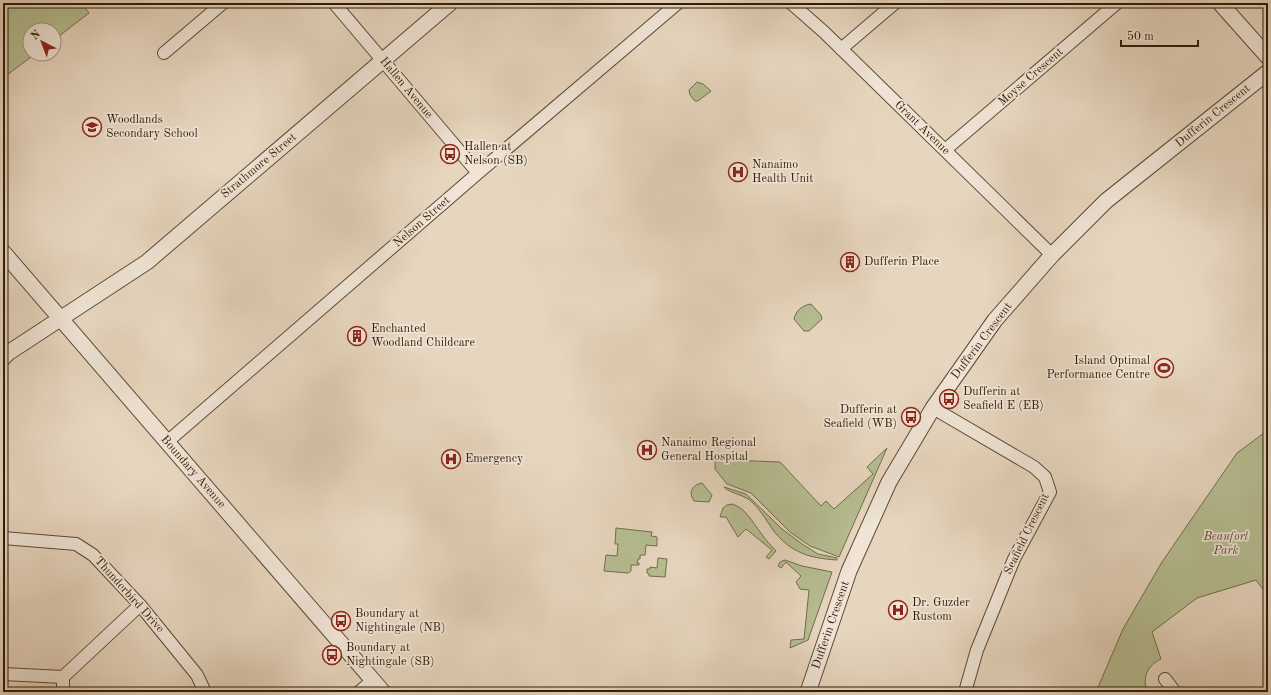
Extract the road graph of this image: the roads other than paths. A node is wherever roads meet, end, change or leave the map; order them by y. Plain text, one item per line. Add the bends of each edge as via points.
1 (223, 3) edge
2 (334, 3) edge
3 (450, 3) edge
4 (678, 3) edge
5 (791, 3) edge
6 (895, 3) edge
7 (1117, 3) edge
8 (1220, 3) edge
9 (841, 49) junction
10 (164, 53) dead end
11 (1268, 57) edge
12 (383, 61) junction
13 (1268, 72) edge
14 (945, 150) junction
15 (478, 173) junction
16 (3, 252) edge
17 (1052, 255) junction
18 (61, 319) junction
19 (3, 358) edge
20 (933, 408) junction
21 (167, 442) junction
22 (3, 538) edge
23 (140, 605) junction
24 (3, 674) edge
25 (63, 677) junction
26 (1165, 679) dead end
27 (373, 680) junction
28 (63, 692) edge
29 (204, 692) edge
30 (359, 692) edge
31 (384, 692) edge
32 (808, 692) edge
33 (965, 692) edge
34 (1175, 692) edge

1 - 10 street
2 - 12 street, Hallen Avenue
3 - 12 street, Strathmore Street
4 - 15 street, Nelson Street
5 - 9 street, Grant Avenue
6 - 9 street
7 - 14 street, Moyse Crescent
8 - 11 street
9 - 14 street, Grant Avenue
12 - 15 street, Hallen Avenue
12 - 18 street, Strathmore Street via 148,262
13 - 17 street, Dufferin Crescent via 1106,201
14 - 17 street, Grant Avenue
15 - 21 street, Nelson Street
16 - 18 street, Boundary Avenue
17 - 20 street, Dufferin Crescent via 995,320
18 - 19 street, Strathmore Street
18 - 21 street, Boundary Avenue
20 - 32 street, Dufferin Crescent via 888,482 849,571
20 - 33 street, Seafield Crescent via 1034,467 1045,477 1050,492 1014,559 977,650
21 - 27 street, Boundary Avenue
22 - 23 street, Thunderbird Drive via 76,544 93,555
23 - 25 street
23 - 29 street, Thunderbird Drive via 197,675
24 - 25 street
25 - 28 street
26 - 34 street
27 - 30 street
27 - 31 street, Boundary Avenue

